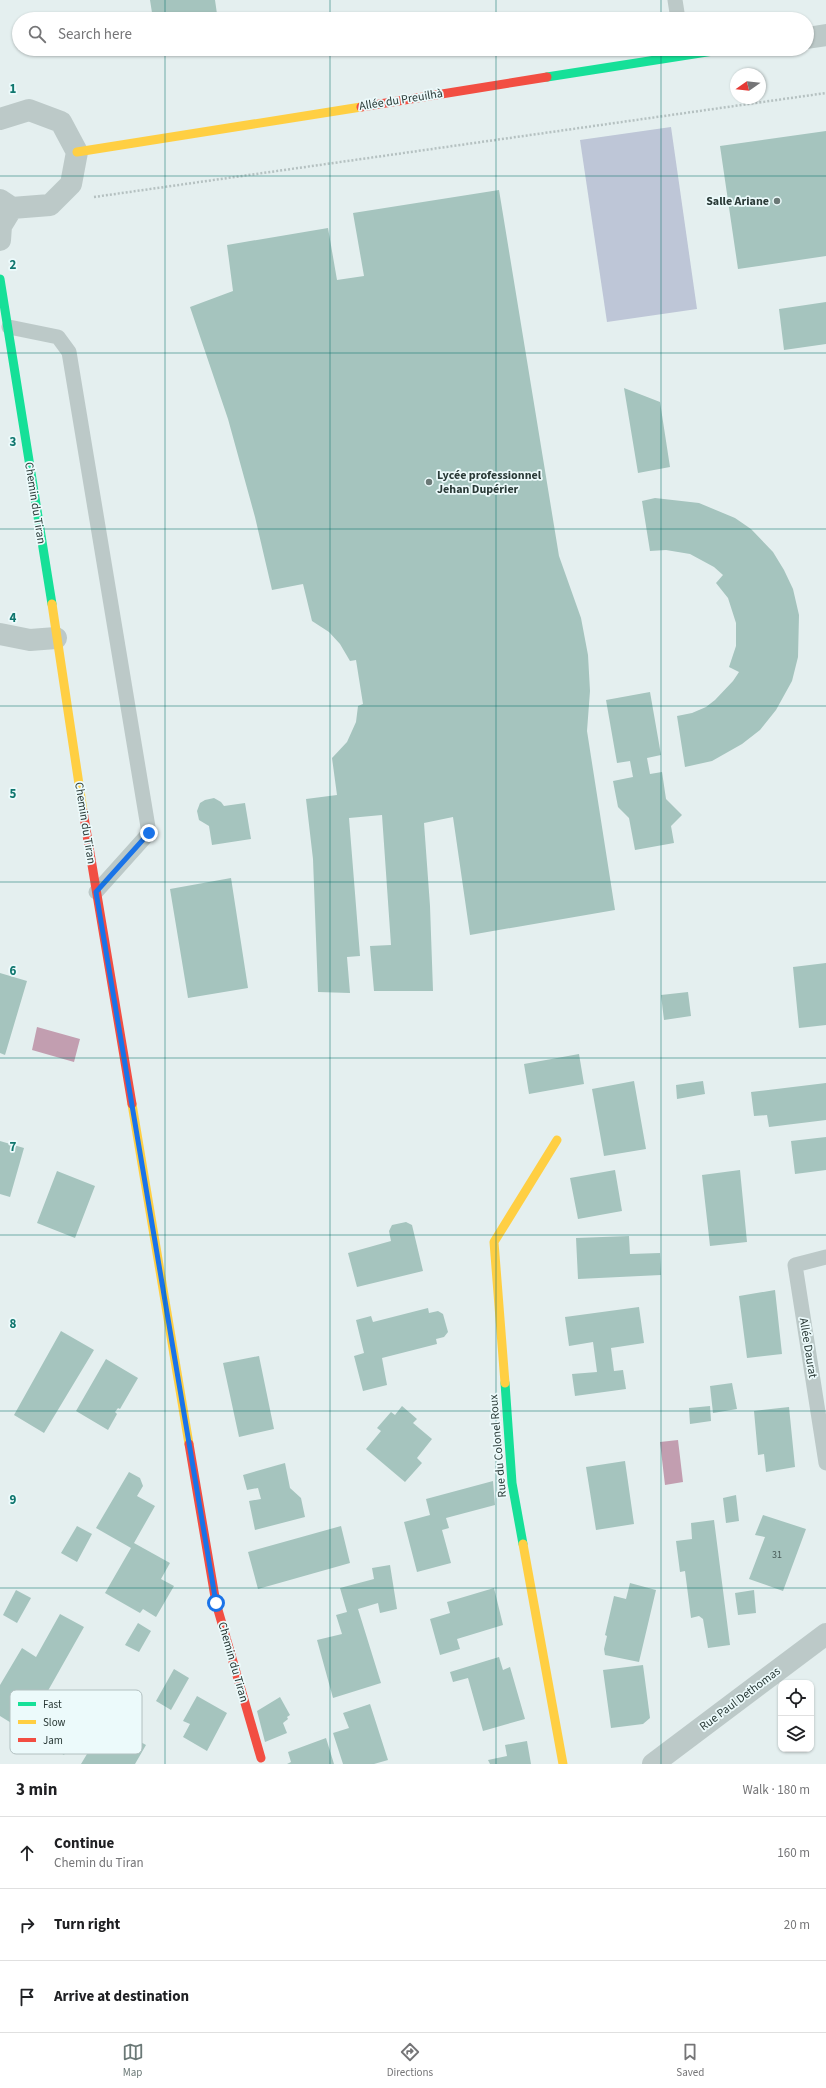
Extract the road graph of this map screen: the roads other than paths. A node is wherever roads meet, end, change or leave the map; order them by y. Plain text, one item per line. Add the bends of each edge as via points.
1 (675, 0) edge
2 (677, 12) edge
3 (826, 35) edge
4 (814, 37) edge
5 (659, 56) edge
6 (0, 119) edge
7 (77, 152) junction
8 (6, 204) edge
9 (0, 240) edge
10 (0, 279) edge
11 (9, 327) junction
12 (0, 634) edge
13 (56, 638) junction
14 (96, 892) junction
15 (557, 1140) dead end
16 (826, 1257) edge
17 (826, 1463) edge
18 (826, 1634) edge
19 (262, 1761) edge
20 (563, 1764) edge
21 (653, 1764) edge

1 - 2 lane
3 - 4 street
5 - 7 street, Allée du Preuilhà
6 - 7 street via 29,110 60,122
7 - 8 street via 71,184 50,205
8 - 9 street
10 - 11 street, Chemin du Tiran
11 - 13 street, Chemin du Tiran
11 - 14 lane via 58,337 69,352 149,833
12 - 13 street via 30,640
13 - 14 street, Chemin du Tiran
14 - 19 street, Chemin du Tiran via 216,1603
15 - 20 street, Rue du Colonel Roux via 494,1242 512,1483
16 - 17 lane, Allée Daurat via 796,1265
18 - 21 street, Rue Paul Dethomas

